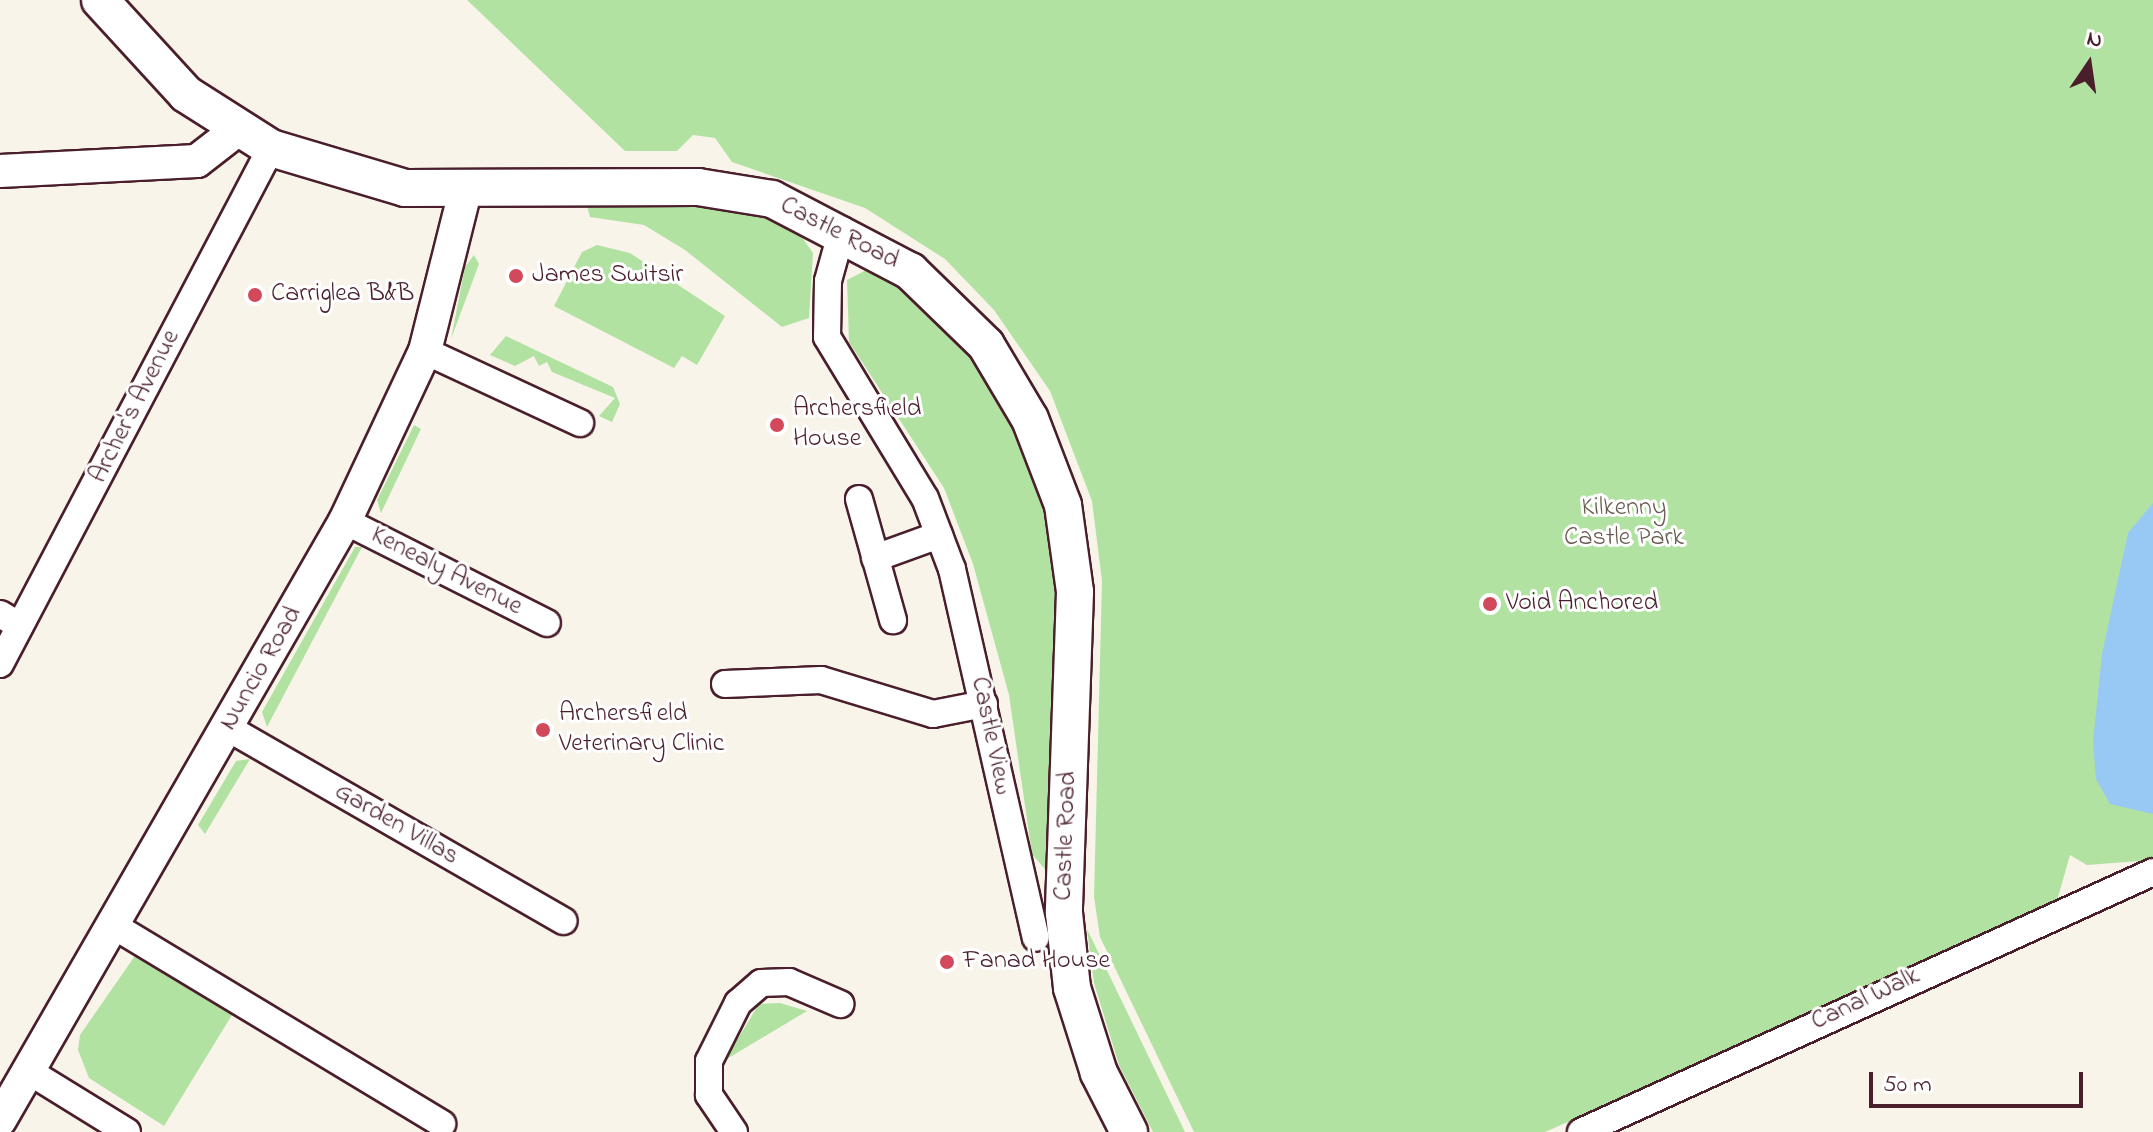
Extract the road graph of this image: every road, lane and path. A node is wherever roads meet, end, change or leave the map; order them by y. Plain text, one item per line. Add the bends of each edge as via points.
1 (100, 0) edge
2 (237, 130) junction
3 (271, 148) junction
4 (0, 171) edge
5 (465, 192) junction
6 (842, 230) junction
7 (425, 351) junction
8 (580, 423) dead end
9 (859, 499) dead end
10 (345, 521) junction
11 (939, 535) junction
12 (875, 558) junction
13 (10, 620) edge
14 (893, 620) dead end
15 (547, 623) dead end
16 (0, 664) edge
17 (725, 684) dead end
18 (984, 704) junction
19 (228, 728) junction
20 (2153, 872) edge
21 (564, 921) dead end
22 (116, 927) junction
23 (1036, 938) dead end
24 (840, 1004) dead end
25 (30, 1072) junction
26 (0, 1120) edge
27 (442, 1124) dead end
28 (127, 1132) edge
29 (734, 1132) edge
30 (1129, 1132) edge
31 (1581, 1132) edge

1 - 2 main road, Castle Road via 186,94
2 - 3 main road, Castle Road
2 - 4 street via 197,161
3 - 5 main road, Castle Road via 405,188
3 - 13 street, Archer's Avenue
5 - 6 main road, Castle Road via 698,187 772,199
5 - 7 street, Nuncio Road
6 - 11 street, Castle View via 828,281 827,337 848,381 896,445
6 - 30 main road, Castle Road via 910,271 986,345 1030,419 1063,505 1075,592 1064,913 1072,988 1099,1073
7 - 8 street
7 - 10 street, Nuncio Road
9 - 12 street
10 - 15 street, Kenealy Avenue
10 - 19 street, Nuncio Road
11 - 12 street
11 - 18 street, Castle View
12 - 14 street
13 - 16 street, Archer's Avenue
17 - 18 street via 821,680 933,714
18 - 23 street, Castle View
19 - 21 street, Garden Villas
19 - 22 street, Nuncio Road
20 - 31 street, Canal Walk
22 - 25 street, Nuncio Road
22 - 27 street
24 - 29 street via 789,982 761,983 738,1003 709,1061 709,1095
25 - 26 street, Nuncio Road
25 - 28 street

